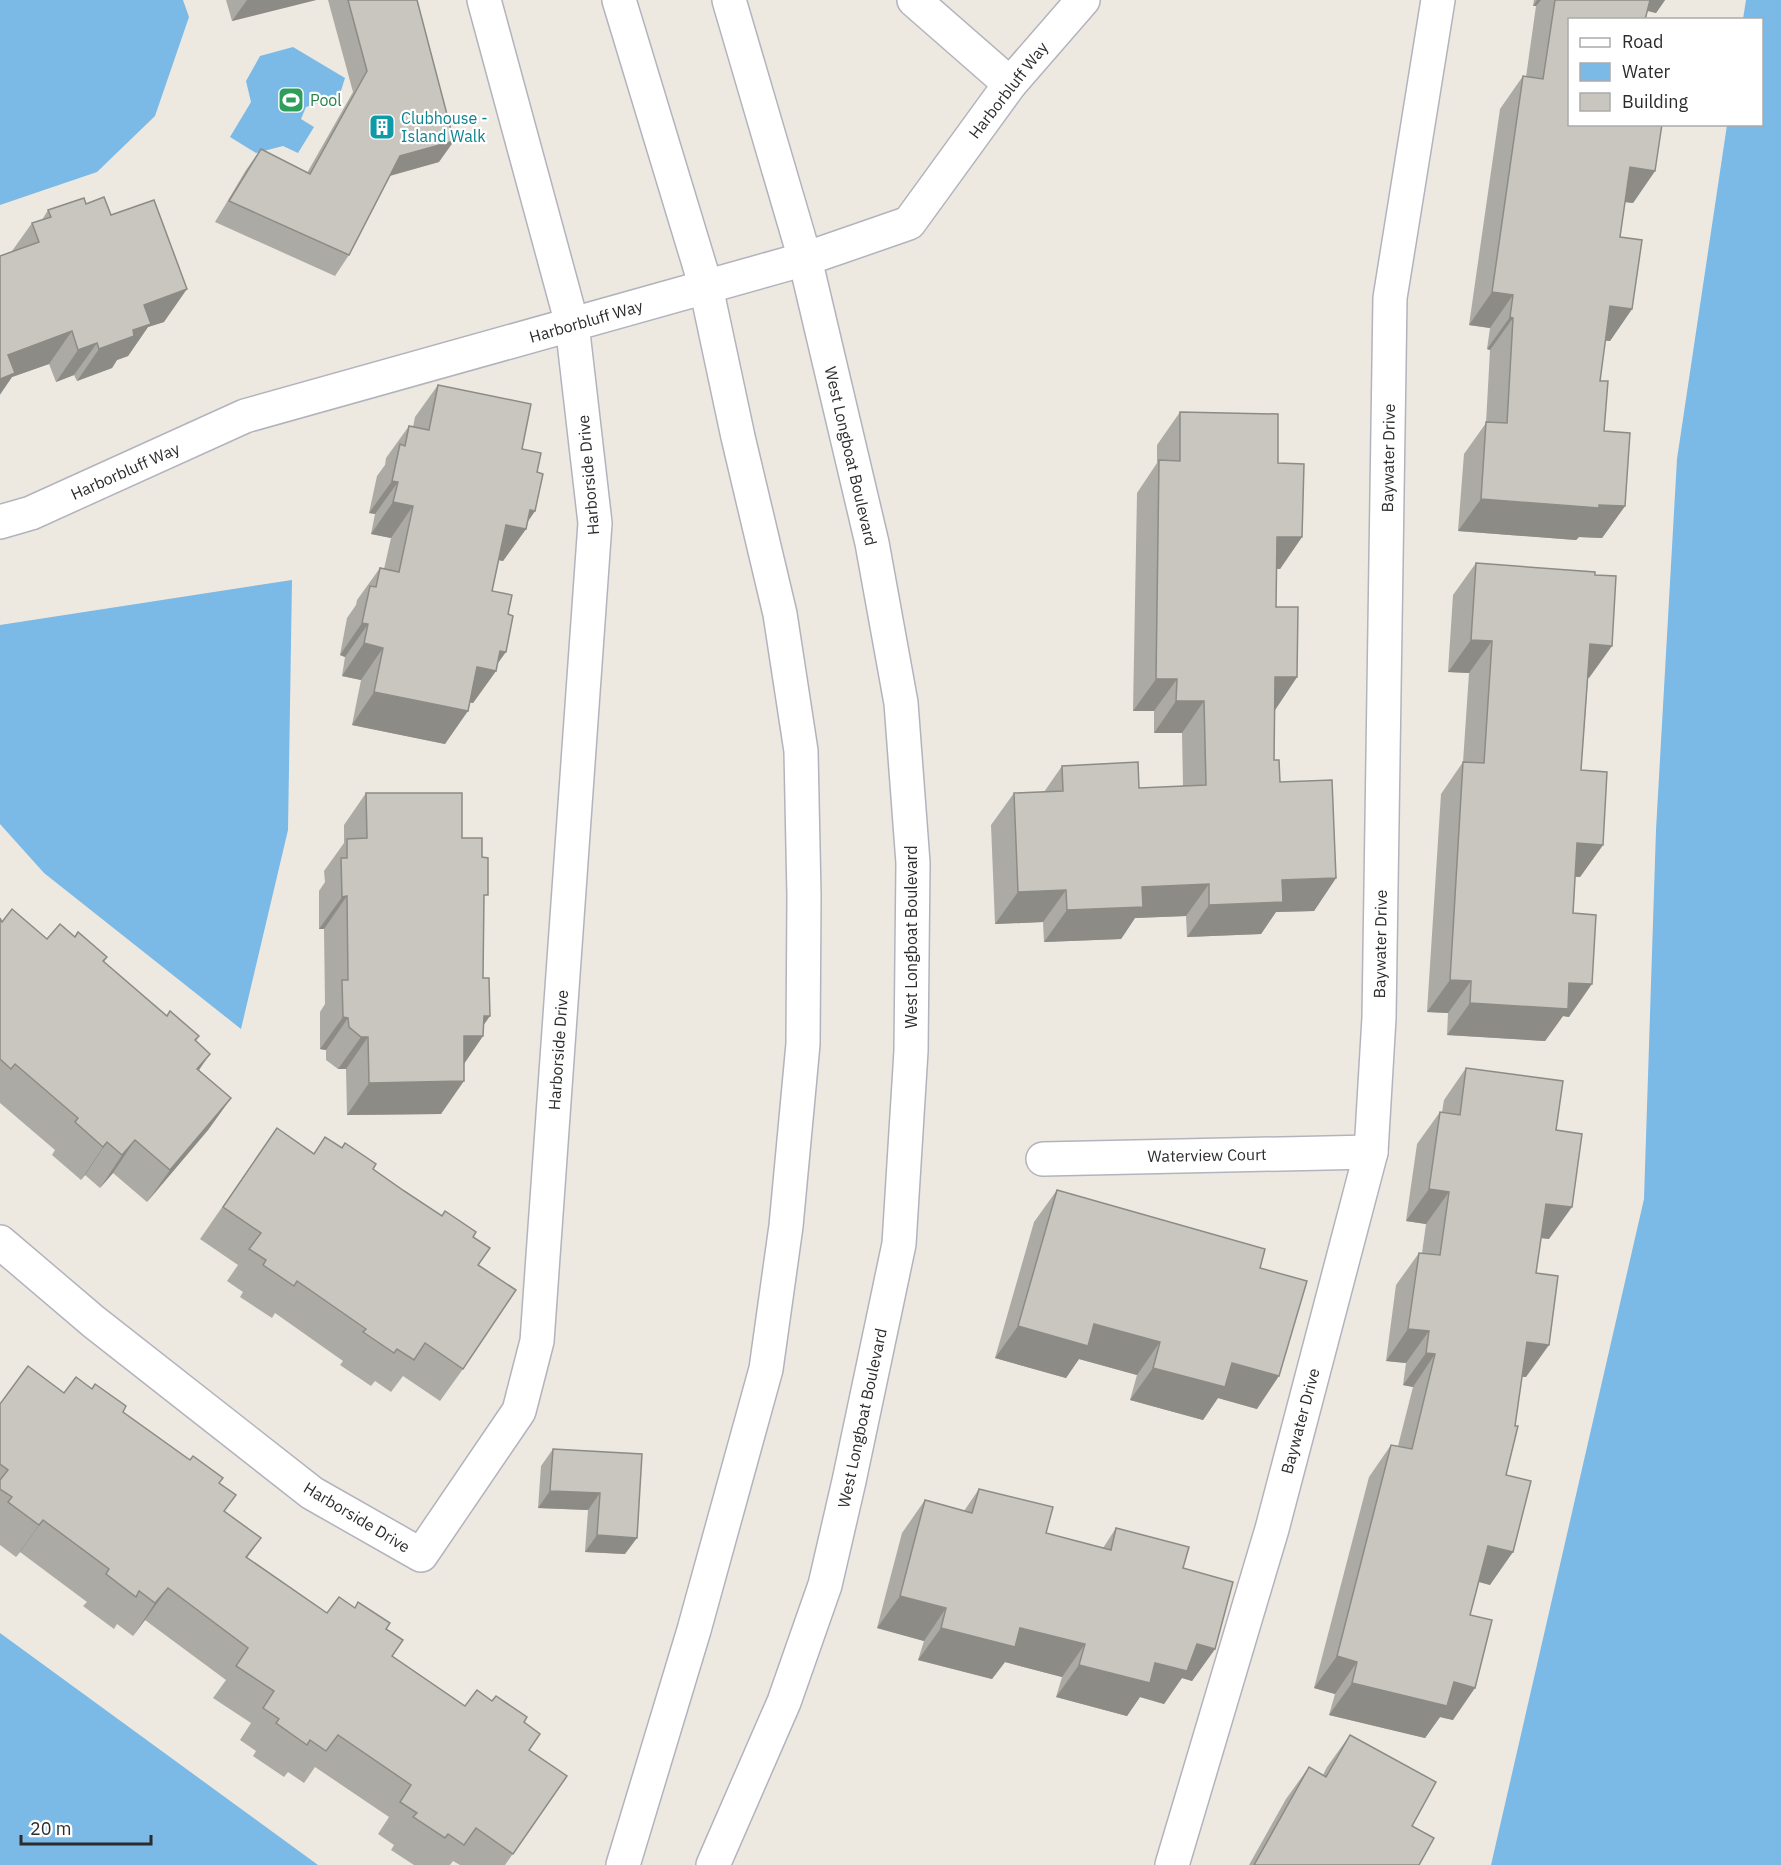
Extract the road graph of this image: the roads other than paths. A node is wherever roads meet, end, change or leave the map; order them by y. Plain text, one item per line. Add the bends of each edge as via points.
1 (484, 0) edge
2 (619, 0) edge
3 (729, 0) edge
4 (914, 0) edge
5 (1083, 0) edge
6 (1430, 2) edge
7 (1010, 84) junction
8 (805, 259) junction
9 (705, 287) junction
10 (572, 324) junction
11 (0, 522) edge
12 (1371, 1152) junction
13 (1043, 1159) dead end
14 (0, 1242) edge
15 (623, 1865) edge
16 (713, 1865) edge
17 (1172, 1865) edge

1 - 10 street, Harborside Drive
2 - 9 street
3 - 8 street, West Longboat Boulevard
4 - 7 street
5 - 7 street, Harborbluff Way
6 - 12 street, Baywater Drive via 1390,298 1379,1018
7 - 8 street, Harborbluff Way via 909,223
8 - 9 street, Harborbluff Way
8 - 16 street, West Longboat Boulevard via 872,543 901,703 913,863 911,1051 898,1244 825,1585 784,1702
9 - 10 street, Harborbluff Way
9 - 15 street via 780,614 801,751 804,1044 786,1226 766,1369 694,1630
10 - 11 street, Harborbluff Way via 245,416 32,513
10 - 14 street, Harborside Drive via 595,523 537,1341 519,1411 421,1555 312,1493 94,1322
12 - 13 street, Waterview Court
12 - 17 street, Baywater Drive via 1272,1529

